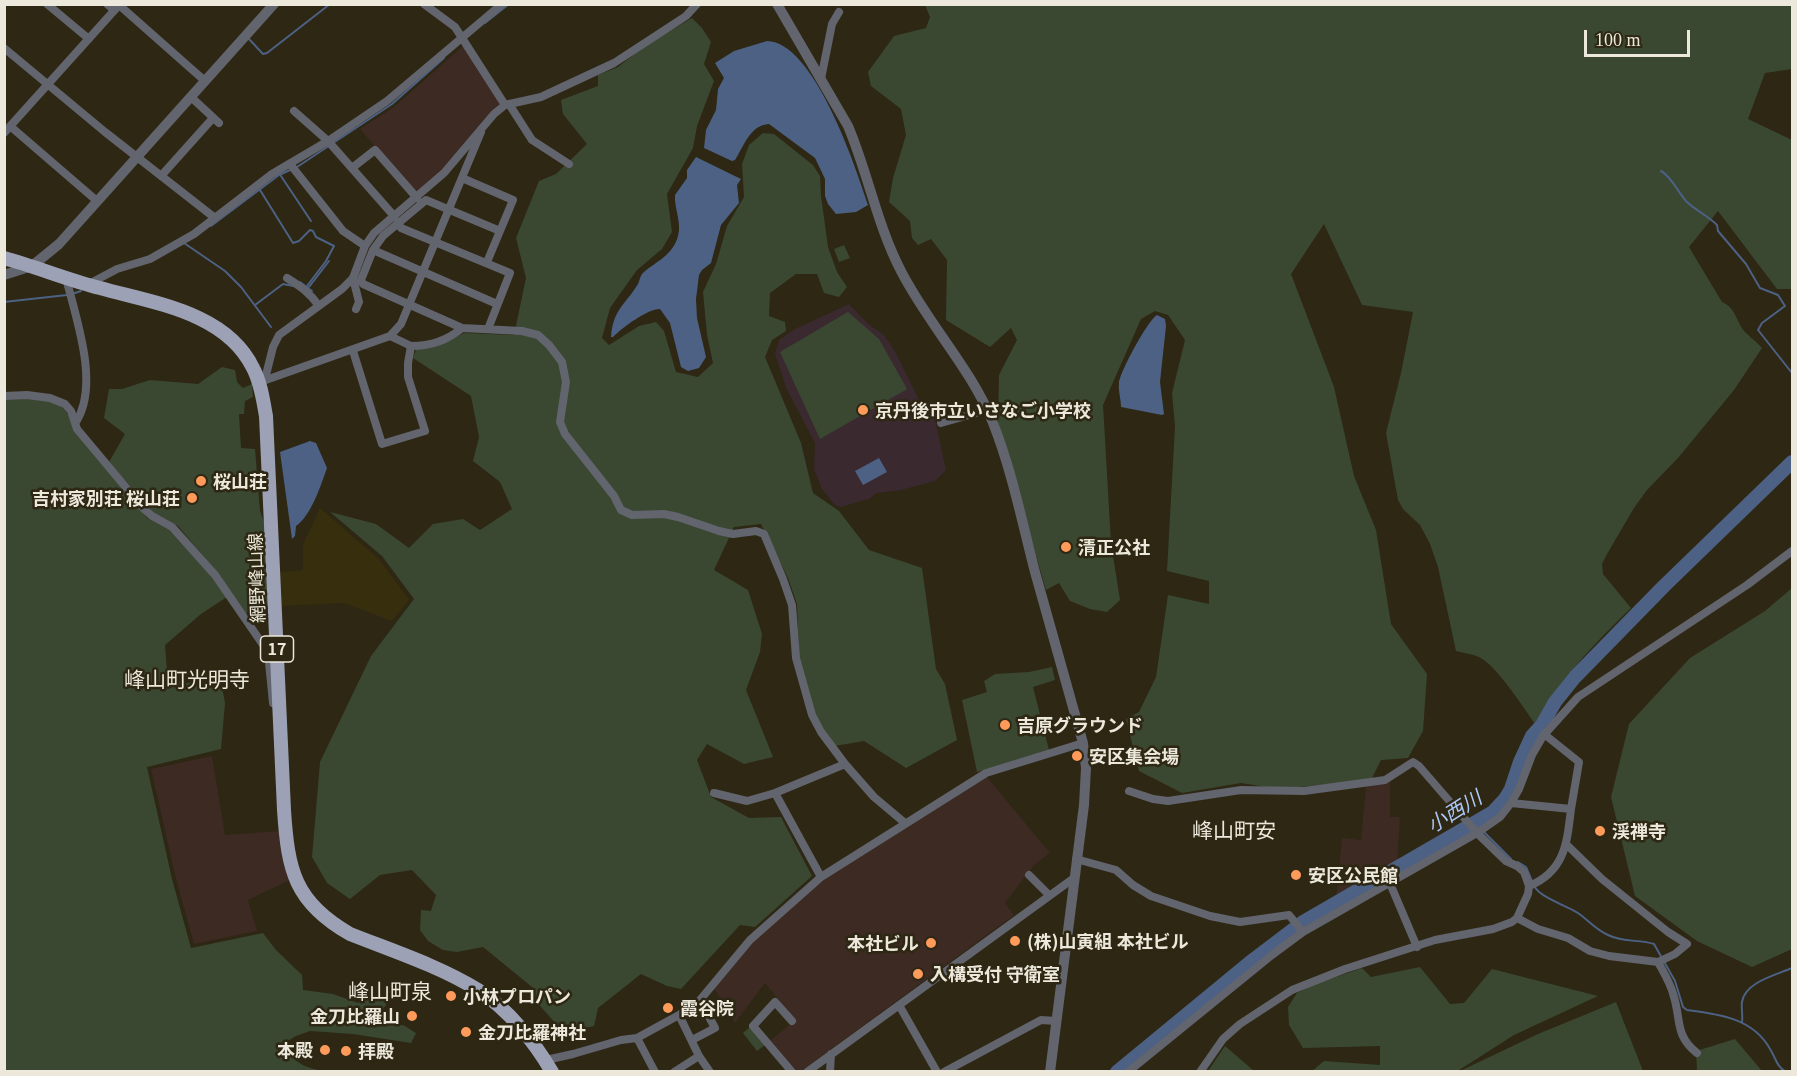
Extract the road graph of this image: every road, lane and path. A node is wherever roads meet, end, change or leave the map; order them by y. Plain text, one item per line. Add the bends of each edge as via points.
1 (47, 4) edge
2 (274, 4) edge
3 (424, 4) edge
4 (502, 4) edge
5 (698, 4) edge
6 (777, 4) edge
7 (115, 6) edge
8 (839, 12) dead end
9 (462, 37) junction
10 (88, 39) junction
11 (4, 48) edge
12 (820, 79) junction
13 (205, 81) junction
14 (48, 84) junction
15 (192, 98) junction
16 (507, 104) junction
17 (294, 111) dead end
18 (483, 126) junction
19 (7, 129) edge
20 (328, 141) junction
21 (136, 157) junction
22 (290, 164) junction
23 (569, 164) dead end
24 (352, 168) junction
25 (161, 176) junction
26 (462, 178) junction
27 (417, 198) junction
28 (97, 201) junction
29 (449, 209) junction
30 (215, 218) junction
31 (396, 219) junction
32 (500, 231) junction
33 (436, 242) junction
34 (369, 248) junction
35 (4, 258) edge
36 (486, 262) junction
37 (32, 266) junction
38 (4, 274) edge
39 (423, 274) junction
40 (66, 278) junction
41 (287, 278) dead end
42 (353, 278) junction
43 (87, 285) junction
44 (497, 304) junction
45 (410, 305) junction
46 (319, 306) junction
47 (356, 309) dead end
48 (462, 328) junction
49 (488, 329) junction
50 (390, 336) junction
51 (411, 346) junction
52 (353, 351) junction
53 (262, 381) junction
54 (4, 396) edge
55 (987, 410) junction
56 (76, 422) junction
57 (941, 423) dead end
58 (1792, 551) edge
59 (279, 716) junction
60 (1544, 734) junction
61 (1083, 743) junction
62 (845, 764) junction
63 (1128, 791) dead end
64 (714, 793) dead end
65 (775, 793) junction
66 (1511, 804) junction
67 (1571, 809) junction
68 (905, 823) junction
69 (1477, 833) junction
70 (1567, 845) junction
71 (1076, 859) junction
72 (1029, 874) dead end
73 (821, 877) junction
74 (1074, 878) junction
75 (1389, 881) junction
76 (1529, 886) junction
77 (1049, 895) junction
78 (1517, 918) junction
79 (1303, 932) junction
80 (1417, 947) junction
81 (1658, 962) junction
82 (700, 1000) junction
83 (899, 1005) junction
84 (679, 1015) junction
85 (792, 1021) dead end
86 (1056, 1021) junction
87 (637, 1038) junction
88 (692, 1040) junction
89 (1697, 1053) dead end
90 (831, 1054) junction
91 (699, 1056) junction
92 (549, 1066) edge
93 (655, 1071) edge
94 (674, 1071) edge
95 (710, 1071) edge
96 (792, 1071) edge
97 (807, 1071) edge
98 (830, 1071) edge
99 (937, 1071) edge
100 (944, 1071) edge
101 (1050, 1071) edge
102 (1128, 1071) edge
103 (1200, 1071) edge

1 - 10 street
2 - 13 street
3 - 9 street
4 - 9 street
5 - 16 street via 614,63 550,94
6 - 12 street
7 - 10 street
7 - 13 street
8 - 12 street via 832,24
9 - 16 street
9 - 20 street via 387,101
10 - 14 street
11 - 14 street
12 - 55 street via 853,137 901,272
13 - 15 street
14 - 19 street
14 - 21 street
15 - 21 street
15 - 25 street via 216,121
16 - 18 street
16 - 23 street via 532,140
17 - 20 street
18 - 26 street
18 - 27 street via 444,173
19 - 28 street
20 - 22 street
20 - 24 street
21 - 25 street
21 - 28 street
22 - 30 street
22 - 34 street via 343,231
24 - 27 street via 375,150
24 - 31 street
25 - 30 street
26 - 29 street
26 - 32 street via 513,200
27 - 31 street
28 - 37 street via 59,244
29 - 31 street via 426,200
29 - 32 street
29 - 33 street
30 - 43 street via 150,259 117,269
31 - 33 street via 401,228
31 - 34 street via 374,233
32 - 36 street
33 - 36 street
33 - 39 street
34 - 39 street
34 - 42 street
34 - 45 street via 363,284
35 - 37 main road, 網野峰山線 / 17
36 - 44 street via 510,273
37 - 38 street
37 - 40 main road, 網野峰山線 / 17
39 - 44 street
39 - 45 street
40 - 43 main road, 網野峰山線 / 17
40 - 56 street via 86,361 84,400
41 - 46 street via 302,286
42 - 46 street
42 - 47 street via 359,302
43 - 53 main road, 網野峰山線 / 17 via 195,316 238,346
44 - 49 street
45 - 48 street
45 - 50 street
46 - 53 street via 279,335
48 - 49 street
48 - 51 street via 432,344
49 - 62 street via 538,334 562,362 566,382 560,422 621,510 632,515 664,514 733,534 764,534 792,605 796,658 812,715
50 - 51 street
50 - 52 street
51 - 52 street via 408,377 425,430 382,444
52 - 53 street
53 - 59 main road, 網野峰山線 / 17 via 270,479
54 - 56 street via 50,398 65,404
55 - 57 street
55 - 61 street via 1016,497
56 - 59 street via 77,429 144,509 177,532 215,575 268,652 273,703
58 - 60 street via 1747,585 1583,692
59 - 92 main road, 網野峰山線 / 17 via 287,850 295,880 307,897 329,921 350,934 478,990 523,1031
60 - 66 street
60 - 67 street via 1579,762
61 - 68 street via 986,773
61 - 71 street via 1086,777
62 - 65 street
62 - 68 street
63 - 69 street via 1168,801 1241,790 1304,791 1385,780 1413,762
64 - 65 street via 747,801
65 - 73 street
66 - 67 street
66 - 69 street via 1500,818
67 - 70 street
68 - 73 street
69 - 75 street
69 - 76 street via 1506,861 1524,872
70 - 76 street via 1558,863
70 - 81 street via 1602,879 1687,944
71 - 74 street
71 - 79 street via 1116,870 1142,891 1175,905 1240,922 1289,915
72 - 77 street
73 - 82 street via 750,940
74 - 77 street
74 - 86 street
75 - 79 street
75 - 80 street
76 - 78 street
77 - 83 street
78 - 80 street via 1493,929
78 - 81 street via 1590,951
79 - 102 street
80 - 103 street via 1292,990 1240,1024 1223,1039
81 - 89 street via 1671,986 1682,1037
82 - 84 street
82 - 88 street via 715,1028
83 - 90 street
83 - 99 street
84 - 87 street
84 - 88 street
85 - 96 street via 775,1002 753,1026
86 - 100 street via 1041,1020
86 - 101 street
87 - 92 street via 573,1054
87 - 93 street
88 - 91 street
90 - 97 street
90 - 98 street
91 - 94 street
91 - 95 street

